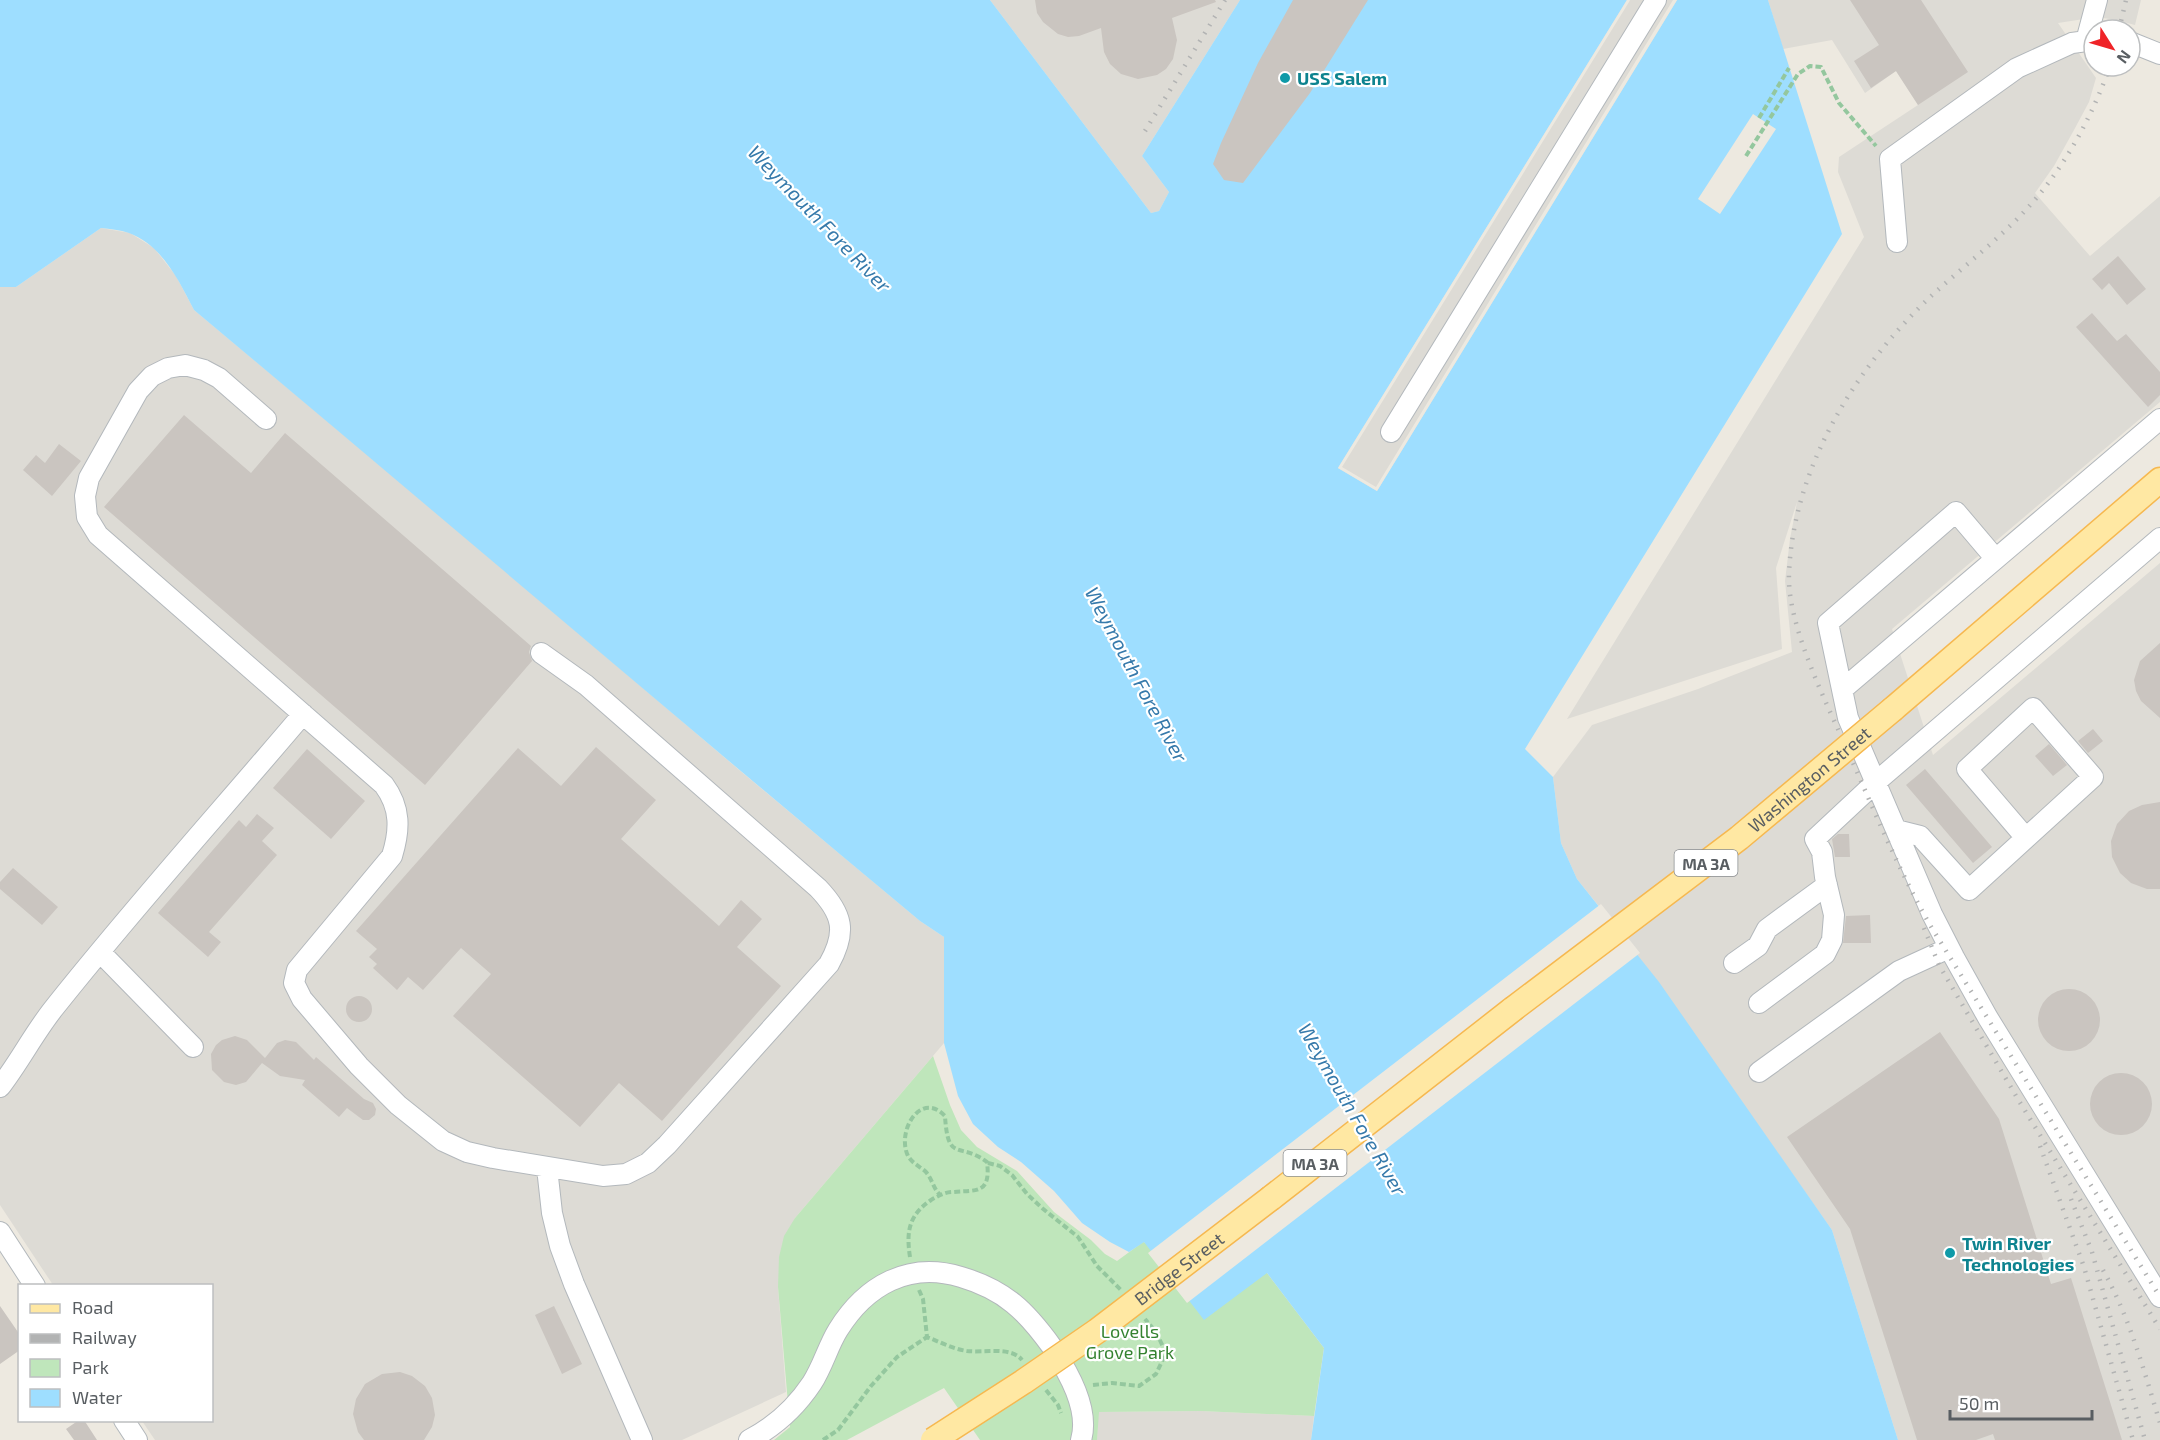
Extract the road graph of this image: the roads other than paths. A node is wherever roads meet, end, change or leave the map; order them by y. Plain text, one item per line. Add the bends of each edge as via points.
1 (1656, 0) edge
2 (2090, 2) edge
3 (2090, 18) edge
4 (2082, 41) edge
5 (2142, 47) edge
6 (2160, 54) edge
7 (1897, 242) dead end
8 (266, 419) dead end
9 (2160, 419) edge
10 (1391, 432) dead end
11 (2160, 480) edge
12 (2160, 538) edge
13 (1995, 558) junction
14 (541, 653) dead end
15 (1843, 688) junction
16 (303, 714) junction
17 (1876, 782) junction
18 (1896, 830) junction
19 (2026, 838) junction
20 (1827, 885) junction
21 (1949, 948) junction
22 (100, 952) junction
23 (1734, 963) dead end
24 (1759, 1002) dead end
25 (193, 1047) dead end
26 (1759, 1072) dead end
27 (0, 1087) edge
28 (1359, 1128) joint
29 (547, 1168) junction
30 (0, 1232) edge
31 (34, 1284) edge
32 (2160, 1297) edge
33 (125, 1422) edge
34 (137, 1440) edge
35 (642, 1440) edge
36 (749, 1440) edge
37 (933, 1440) edge
38 (1082, 1440) edge

1 - 10 street
2 - 3 street
4 - 7 street via 2017,68 1890,159
5 - 6 street
8 - 16 street via 219,378 204,370 185,365 152,376 138,391 89,478 85,496 87,517 111,548
9 - 13 street
11 - 28 main road, Washington Street / MA 3A, bridge via 1730,844
12 - 17 street
13 - 15 street
13 - 15 street via 1956,512 1828,623
14 - 29 street via 586,685 818,888 839,917 841,933 829,964 648,1163 626,1174 603,1176
15 - 17 street via 1848,717
16 - 22 street
16 - 29 street via 384,785 393,798 397,839 392,856 297,970 294,983 302,999 373,1080 443,1141 467,1152
17 - 18 street
17 - 20 street via 1815,839 1822,852
18 - 19 street via 1920,836 1969,890
18 - 21 street
19 - 19 street via 1967,768 2033,708 2093,777
20 - 23 street via 1767,929 1758,946
20 - 24 street via 1834,915 1832,940 1825,954
21 - 26 street via 1899,970
21 - 32 street
22 - 25 street
22 - 27 street via 52,1010
28 - 37 main road, Bridge Street / MA 3A, bridge via 1097,1331
29 - 35 street via 560,1246
30 - 31 street
33 - 34 street
36 - 38 street via 782,1419 799,1401 837,1331 869,1294 887,1281 930,1271 965,1278 1007,1298 1028,1314 1076,1390

